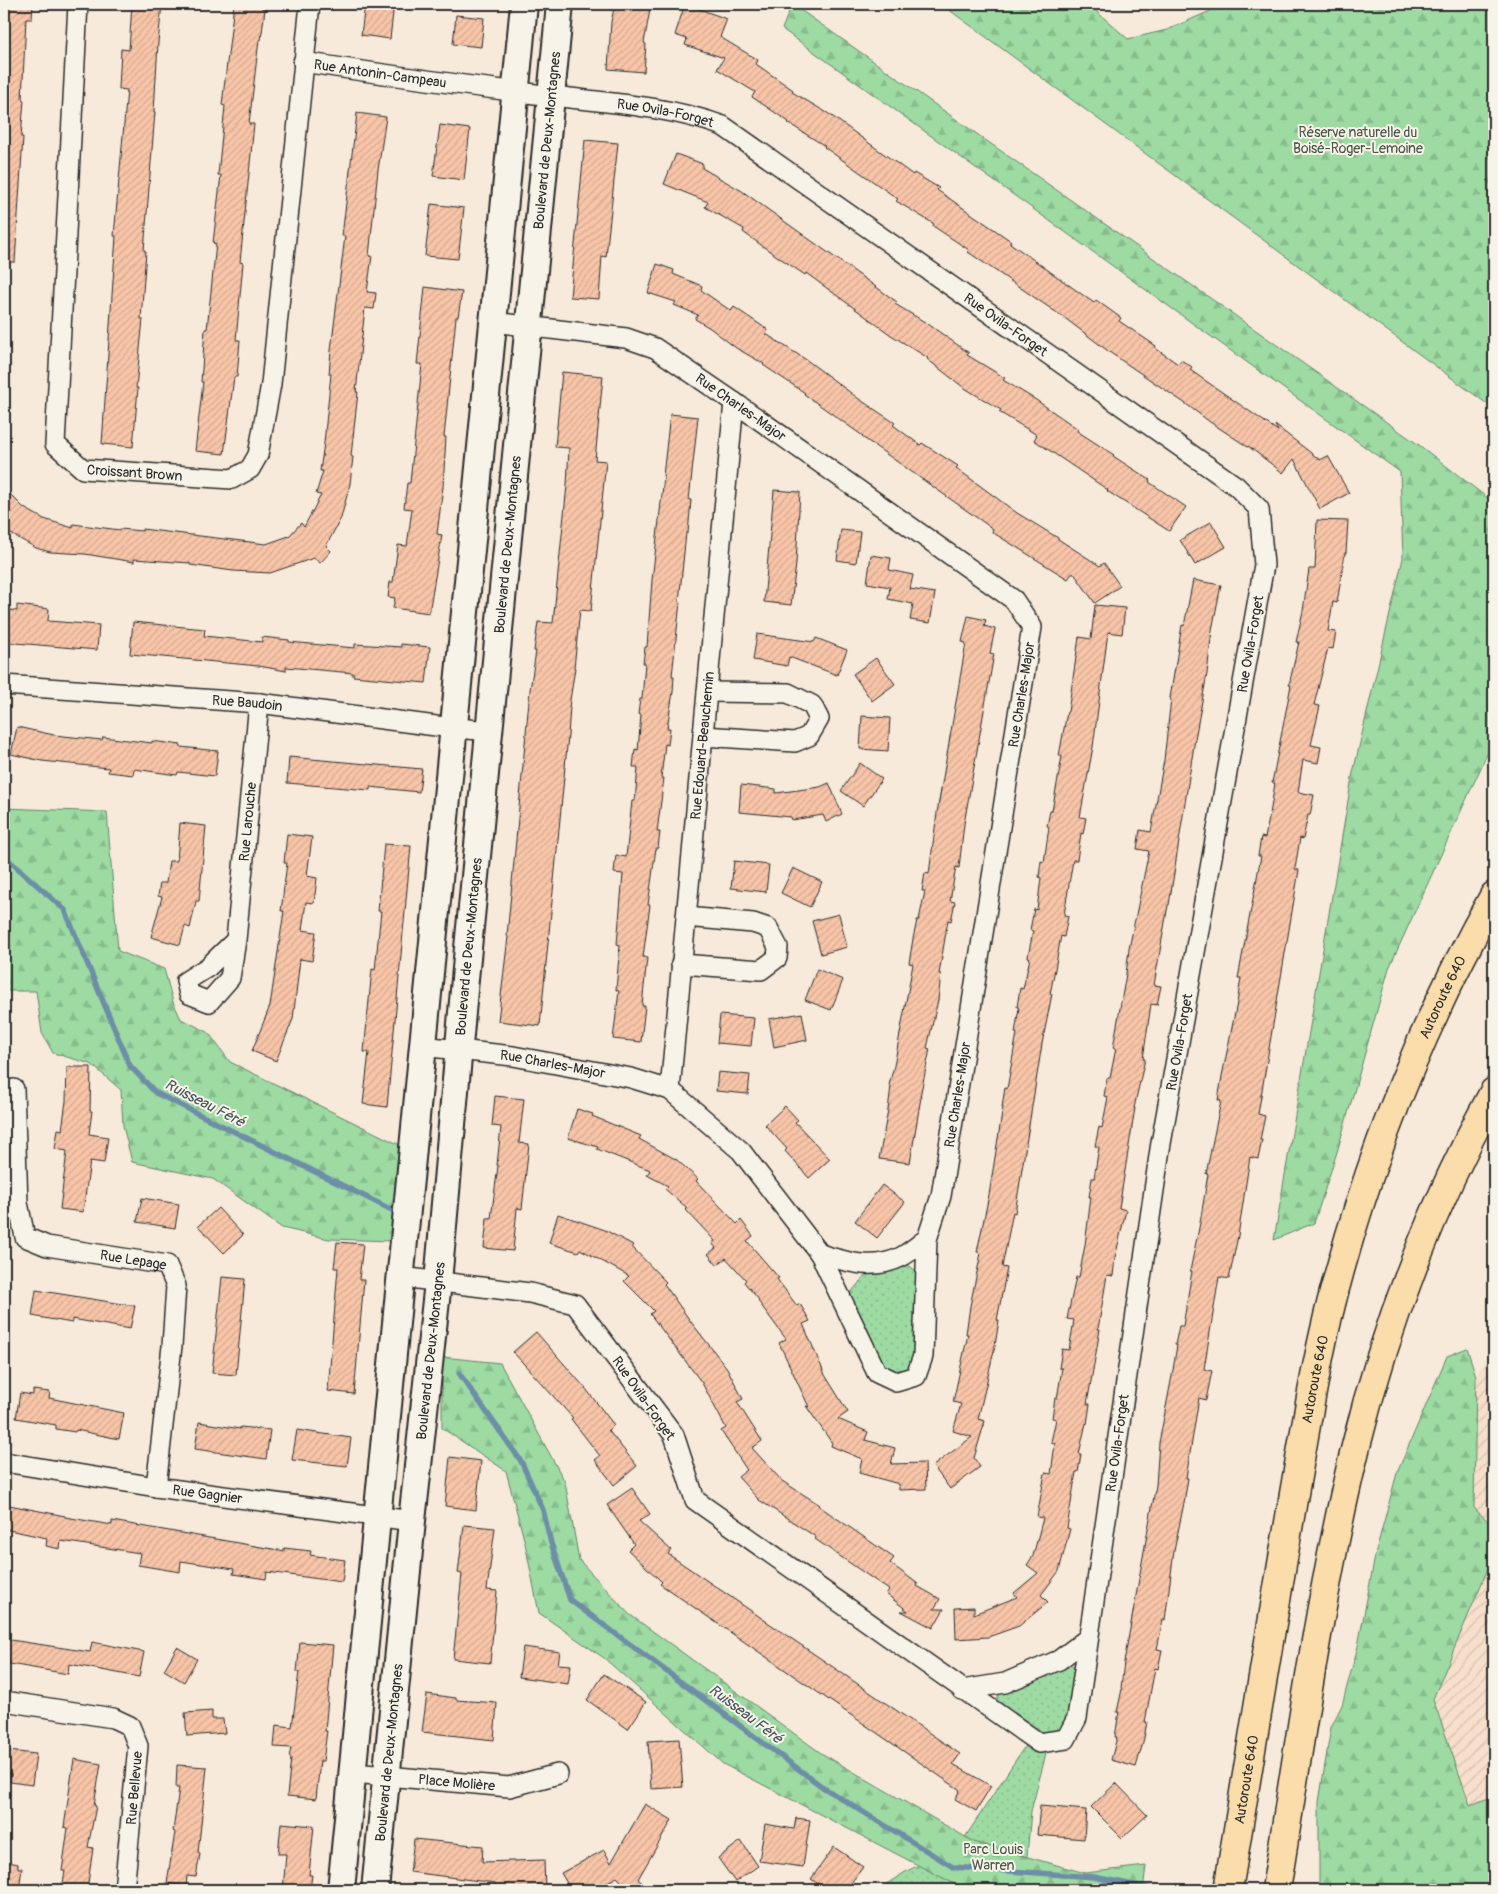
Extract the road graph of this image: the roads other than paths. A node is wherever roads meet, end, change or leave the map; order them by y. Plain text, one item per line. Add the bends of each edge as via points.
1 (78, 4) edge
2 (310, 4) edge
3 (524, 4) edge
4 (560, 4) edge
5 (303, 62) junction
6 (515, 90) junction
7 (551, 96) junction
8 (493, 322) junction
9 (528, 326) junction
10 (734, 402) junction
11 (4, 685) edge
12 (707, 692) junction
13 (259, 703) junction
14 (453, 728) junction
15 (489, 731) junction
16 (703, 736) junction
17 (1494, 896) edge
18 (686, 917) junction
19 (236, 940) dead end
20 (681, 964) junction
21 (422, 1046) junction
22 (458, 1050) junction
23 (14, 1089) dead end
24 (670, 1090) junction
25 (1494, 1092) edge
26 (927, 1239) junction
27 (820, 1254) junction
28 (401, 1277) junction
29 (438, 1282) junction
30 (4, 1462) edge
31 (156, 1487) junction
32 (376, 1516) junction
33 (412, 1521) junction
34 (1088, 1638) junction
35 (962, 1690) junction
36 (4, 1701) edge
37 (353, 1774) junction
38 (558, 1774) dead end
39 (386, 1778) junction
40 (124, 1890) edge
41 (341, 1890) edge
42 (375, 1890) edge
43 (1228, 1890) edge
44 (1276, 1890) edge

1 - 5 street, Croissant Brown via 55,444 83,469 232,479 250,469 258,455 271,384
2 - 5 street, Rue Antonin-Campeau
3 - 6 street
4 - 7 street, Boulevard de Deux-Montagnes
5 - 6 street, Rue Antonin-Campeau
6 - 7 street, Rue Ovila-Forget
6 - 8 street
7 - 9 street, Boulevard de Deux-Montagnes
7 - 34 street, Rue Ovila-Forget via 653,107 724,126 1236,486 1259,509 1264,565 1160,1149
8 - 9 street, Rue Charles-Major
8 - 14 street
9 - 10 street, Rue Charles-Major via 626,338 656,348
9 - 15 street, Boulevard de Deux-Montagnes
10 - 12 street, Rue Edouard-Beauchemin
10 - 26 street, Rue Charles-Major via 1014,600 1032,627 941,1196
11 - 13 street, Rue Baudoin
12 - 16 street, Rue Edouard-Beauchemin
12 - 16 street via 788,693 812,705 819,719 809,736 796,742
13 - 14 street, Rue Baudoin
13 - 19 street, Rue Larouche
14 - 15 street, Rue Baudoin
14 - 21 street
15 - 22 street, Boulevard de Deux-Montagnes
16 - 18 street, Rue Edouard-Beauchemin
17 - 43 highway, Autoroute 640 via 1448,982 1406,1079 1366,1185 1337,1280 1304,1438
18 - 20 street, Rue Edouard-Beauchemin
18 - 20 street via 753,923 768,928 778,946 777,958 761,970
20 - 24 street, Rue Edouard-Beauchemin
21 - 22 street, Rue Charles-Major
21 - 28 street
22 - 24 street, Rue Charles-Major via 513,1056 631,1078
22 - 29 street, Boulevard de Deux-Montagnes
23 - 31 street, Rue Lepage via 18,1203 25,1237 48,1246 167,1266 176,1286
24 - 27 street, Rue Charles-Major via 741,1151
25 - 44 highway via 1448,1184 1421,1248 1364,1415 1322,1608
26 - 27 street via 900,1258 874,1265 857,1265
26 - 27 street, Rue Charles-Major via 923,1356 916,1376 896,1382 876,1373
28 - 29 street, Rue Ovila-Forget
28 - 32 street
29 - 33 street, Boulevard de Deux-Montagnes
29 - 35 street, Rue Ovila-Forget via 530,1292 575,1304 674,1436 695,1500
30 - 31 street, Rue Gagnier
31 - 32 street, Rue Gagnier
32 - 33 street, Rue Gagnier
32 - 37 street
33 - 39 street, Boulevard de Deux-Montagnes
34 - 35 street via 1059,1660 1005,1683
34 - 35 street, Rue Ovila-Forget via 1077,1718 1066,1739 1039,1743
36 - 40 street, Rue Bellevue via 113,1718 130,1726 138,1746
37 - 39 street, Place Molière
37 - 41 street
38 - 39 street, Place Molière via 508,1787
39 - 42 street, Boulevard de Deux-Montagnes

